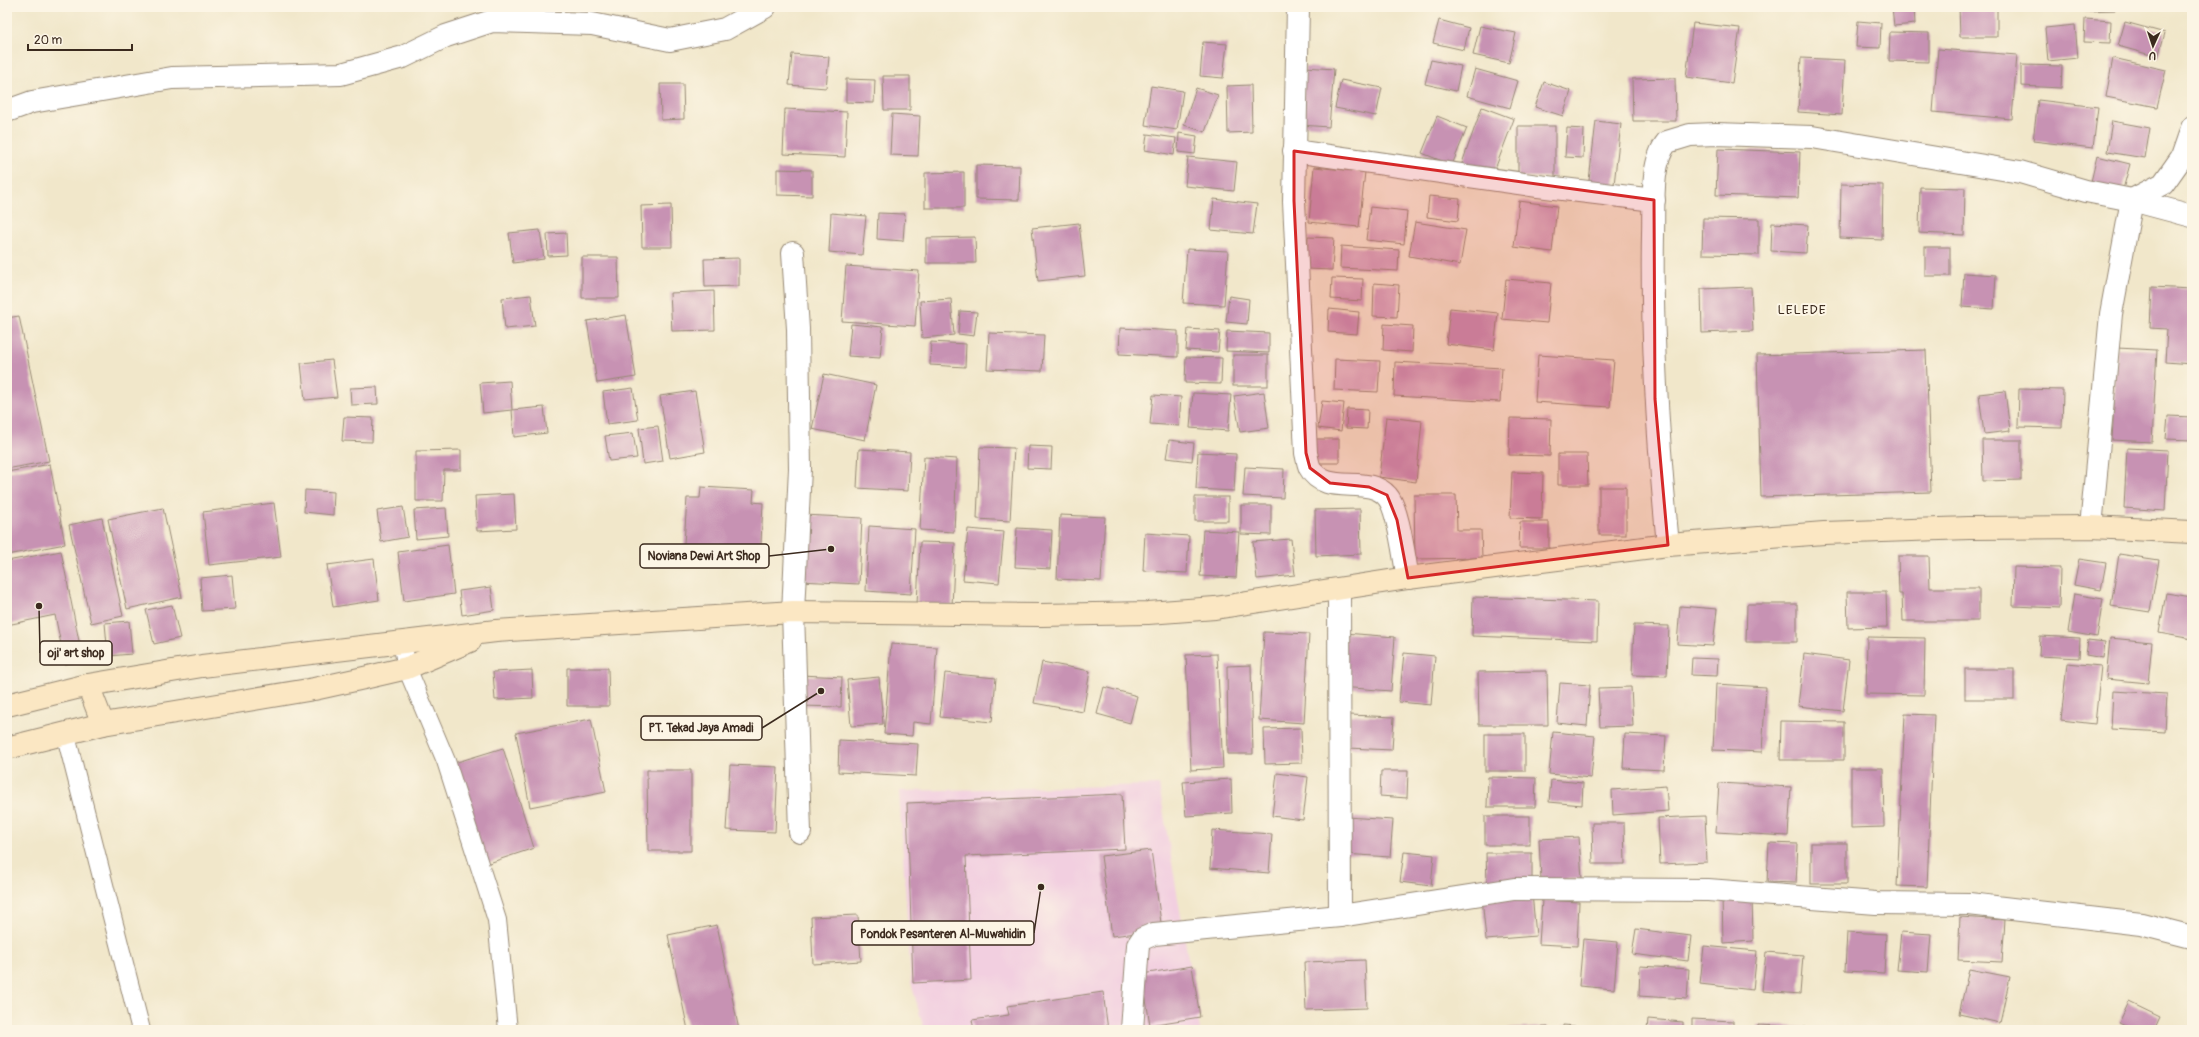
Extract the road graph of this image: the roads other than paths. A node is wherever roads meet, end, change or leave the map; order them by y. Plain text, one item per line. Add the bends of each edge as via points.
1 (765, 7) edge
2 (1298, 7) edge
3 (7, 111) edge
4 (2192, 128) edge
5 (1294, 151) junction
6 (1654, 200) junction
7 (2132, 200) junction
8 (2192, 216) edge
9 (792, 253) dead end
10 (2091, 527) junction
11 (2192, 532) edge
12 (1668, 545) junction
13 (1408, 578) junction
14 (1339, 589) junction
15 (793, 612) junction
16 (496, 631) junction
17 (402, 642) junction
18 (407, 668) junction
19 (88, 685) junction
20 (7, 705) edge
21 (103, 724) junction
22 (65, 732) junction
23 (7, 748) edge
24 (800, 832) dead end
25 (1340, 916) junction
26 (2192, 937) edge
27 (142, 1030) edge
28 (508, 1030) edge
29 (1132, 1030) edge

1 - 3 street via 725,30 670,40 592,24 492,21 446,36 403,57 341,74 172,78 32,102
2 - 5 street
4 - 7 street via 2182,157 2162,184
5 - 6 street
5 - 13 street via 1306,453 1310,468 1330,483 1369,487 1387,495 1397,520
6 - 7 street via 1658,164 1667,142 1690,135 1716,134 1812,137 2006,170
6 - 12 street via 1652,281 1655,399
7 - 8 street
7 - 10 street via 2111,314
9 - 15 street via 798,329 800,469
10 - 11 main road
10 - 12 main road via 1824,533
12 - 13 main road
13 - 14 main road
14 - 15 main road via 1215,608 1148,613 1041,616
14 - 25 street
15 - 16 main road
15 - 24 street
16 - 17 main road
16 - 18 main road
17 - 18 lane
17 - 19 main road via 202,666
18 - 21 main road via 314,689
18 - 28 lane via 446,761 497,920
19 - 20 main road
19 - 21 main road
21 - 22 main road
22 - 23 main road
22 - 27 lane
25 - 26 street via 1514,890 1708,890 1876,903 1969,904 2141,924
25 - 29 street via 1178,931 1154,934 1142,939 1137,952

